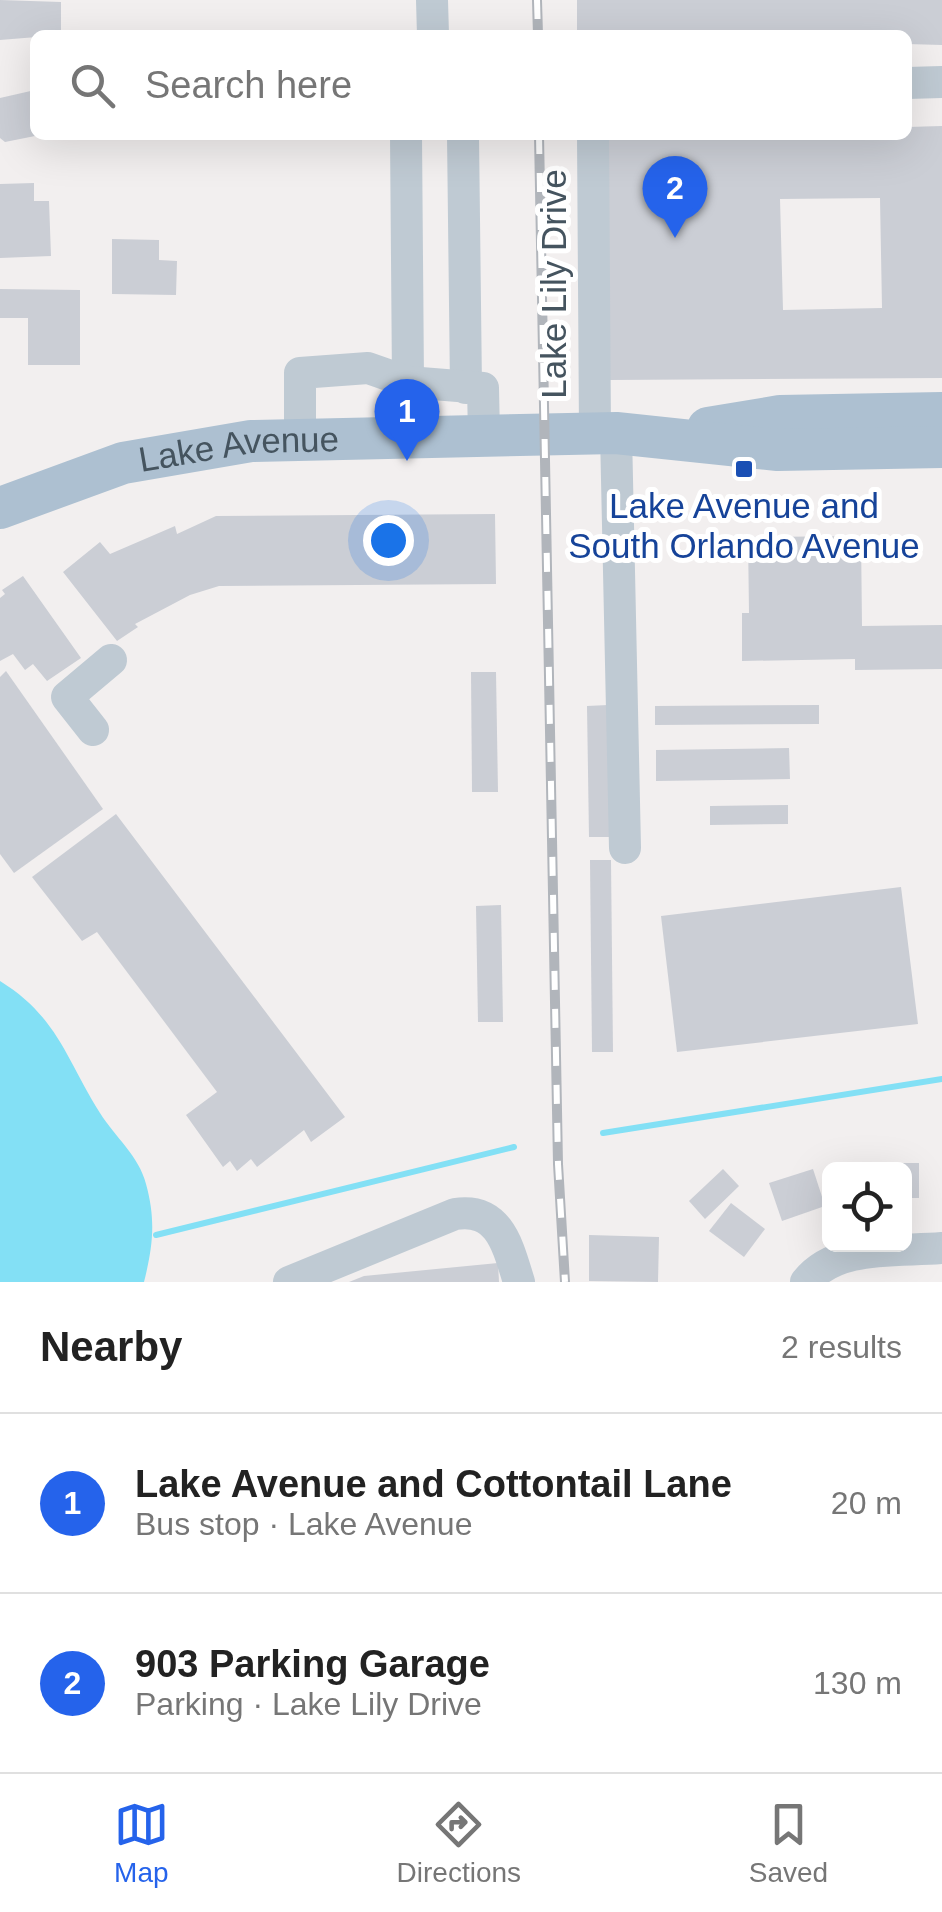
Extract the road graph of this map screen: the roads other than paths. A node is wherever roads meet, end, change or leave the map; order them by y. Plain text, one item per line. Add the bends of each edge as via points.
1 (432, 0) edge
2 (433, 30) edge
3 (912, 82) edge
4 (942, 82) edge
5 (407, 140) edge
6 (464, 140) edge
7 (593, 140) edge
8 (448, 386) junction
9 (942, 413) edge
10 (605, 432) junction
11 (484, 435) junction
12 (663, 435) junction
13 (436, 436) junction
14 (300, 439) junction
15 (942, 447) edge
16 (0, 508) edge
17 (111, 660) dead end
18 (93, 730) dead end
19 (625, 848) dead end
20 (942, 1248) edge
21 (289, 1282) edge
22 (519, 1282) edge
23 (806, 1282) edge

1 - 2 street
3 - 4 street
5 - 8 street
6 - 8 street
7 - 10 street, Lake Lily Drive
8 - 11 street
8 - 13 street
8 - 14 street via 368,368 300,373
9 - 12 main road, Lake Avenue via 780,416
10 - 11 main road, Lake Avenue
10 - 12 main road, Lake Avenue
10 - 19 street, Lake Lily Drive
11 - 13 main road, Lake Avenue
12 - 15 main road, Lake Avenue via 778,450
13 - 14 main road, Lake Avenue
14 - 16 main road, Lake Avenue via 147,457
17 - 18 street via 67,696
20 - 23 street via 838,1257 818,1266
21 - 22 street via 472,1211 492,1220 504,1237

